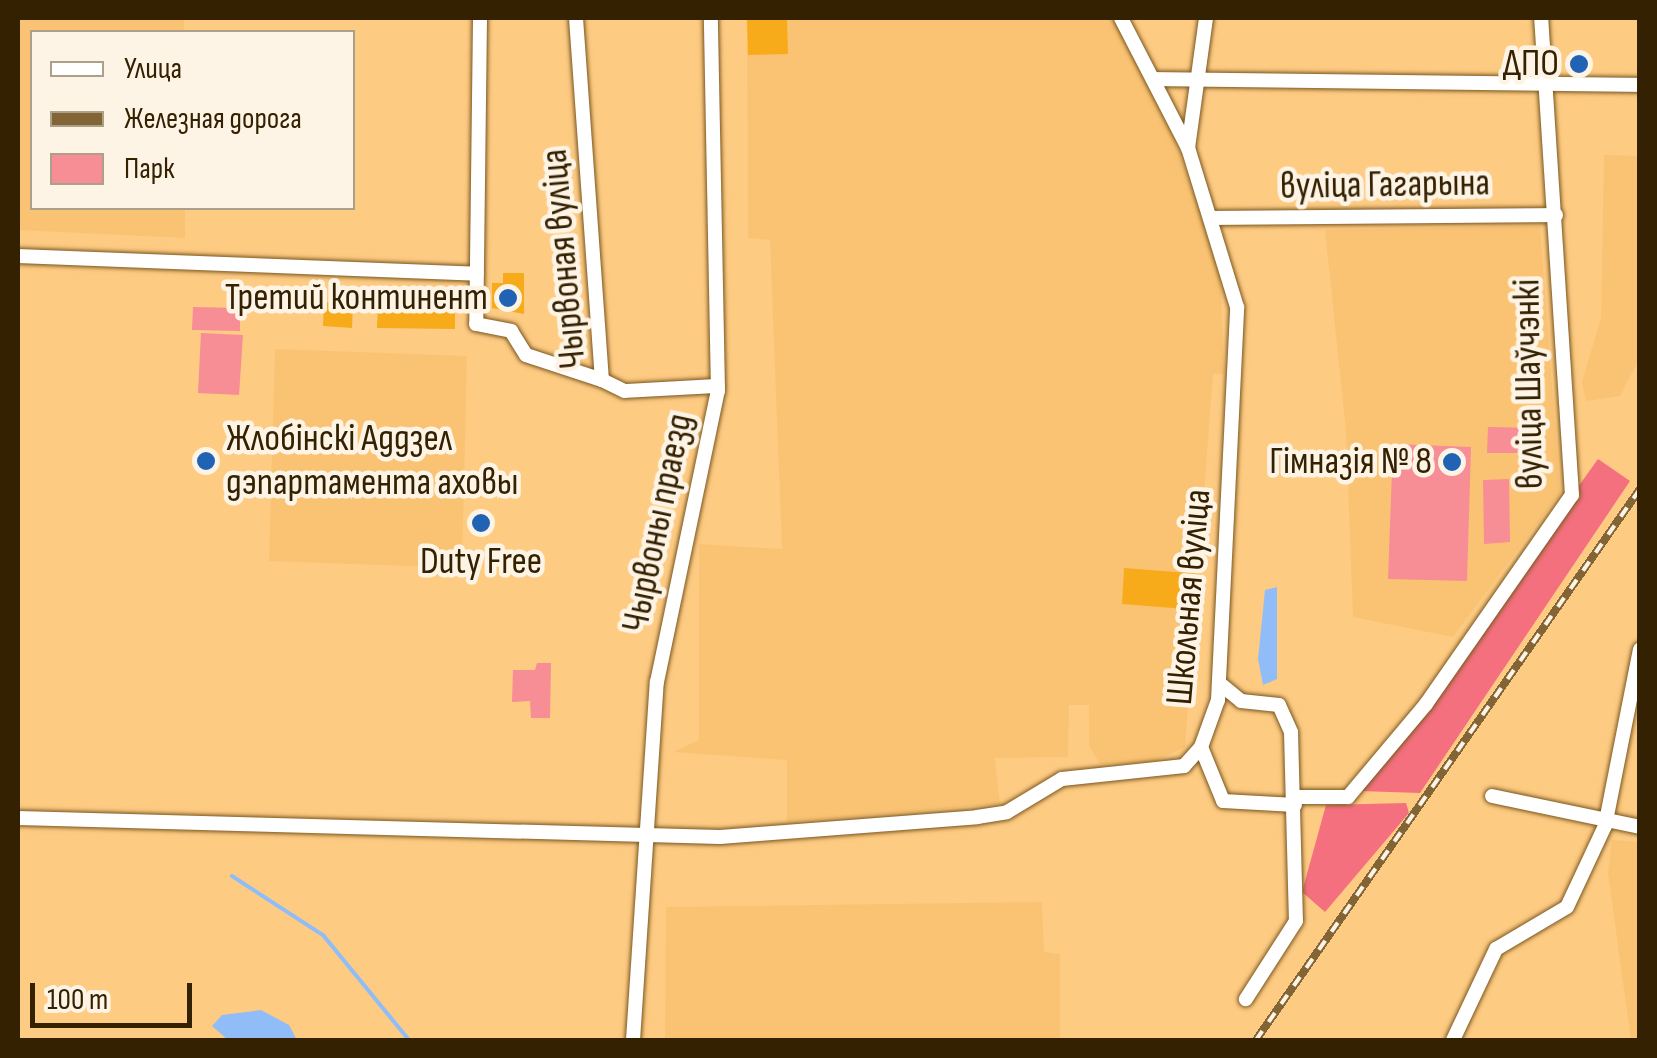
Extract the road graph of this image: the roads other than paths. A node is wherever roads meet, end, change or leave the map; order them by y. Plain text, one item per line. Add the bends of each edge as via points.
1 (480, 18) edge
2 (576, 18) edge
3 (711, 18) edge
4 (1121, 18) edge
5 (1206, 18) edge
6 (1542, 18) edge
7 (1156, 79) junction
8 (1200, 80) junction
9 (1548, 85) junction
10 (1640, 86) edge
11 (1188, 148) junction
12 (1556, 215) junction
13 (1214, 218) junction
14 (18, 256) edge
15 (476, 274) junction
16 (602, 380) junction
17 (718, 386) junction
18 (1640, 650) edge
19 (1219, 683) junction
20 (1200, 747) junction
21 (1492, 796) dead end
22 (1295, 801) junction
23 (18, 818) edge
24 (1605, 826) junction
25 (1640, 827) edge
26 (645, 840) junction
27 (1246, 1000) dead end
28 (633, 1040) edge
29 (1453, 1040) edge

1 - 15 street
2 - 16 street, Чырвоная вуліца
3 - 17 street, Чырвоны праезд
4 - 7 street, Школьная вуліца
5 - 8 street
6 - 9 street, вуліца Шаўчэнкі
7 - 8 street
7 - 11 street, Школьная вуліца
8 - 9 street
8 - 11 street
9 - 10 street
9 - 12 street, вуліца Шаўчэнкі
11 - 13 street, Школьная вуліца
12 - 13 street, вуліца Гагарына
12 - 22 street, вуліца Шаўчэнкі via 1572,495 1426,704 1348,797
13 - 19 street, Школьная вуліца via 1236,306
14 - 15 street
15 - 16 street via 476,324 511,331 526,354
16 - 17 street, Чырвоная вуліца via 625,391
17 - 26 street, Чырвоны праезд via 657,682
18 - 24 street
19 - 20 street, Школьная вуліца
19 - 22 street via 1241,701 1279,706 1292,732
20 - 22 street via 1222,801
20 - 26 street, Школьная вуліца via 1164,773 1062,779 992,814
21 - 24 street
22 - 27 street via 1296,921
23 - 26 street, Школьная вуліца
24 - 25 street
24 - 29 street via 1567,907 1496,949
26 - 28 street, Чырвоны праезд

